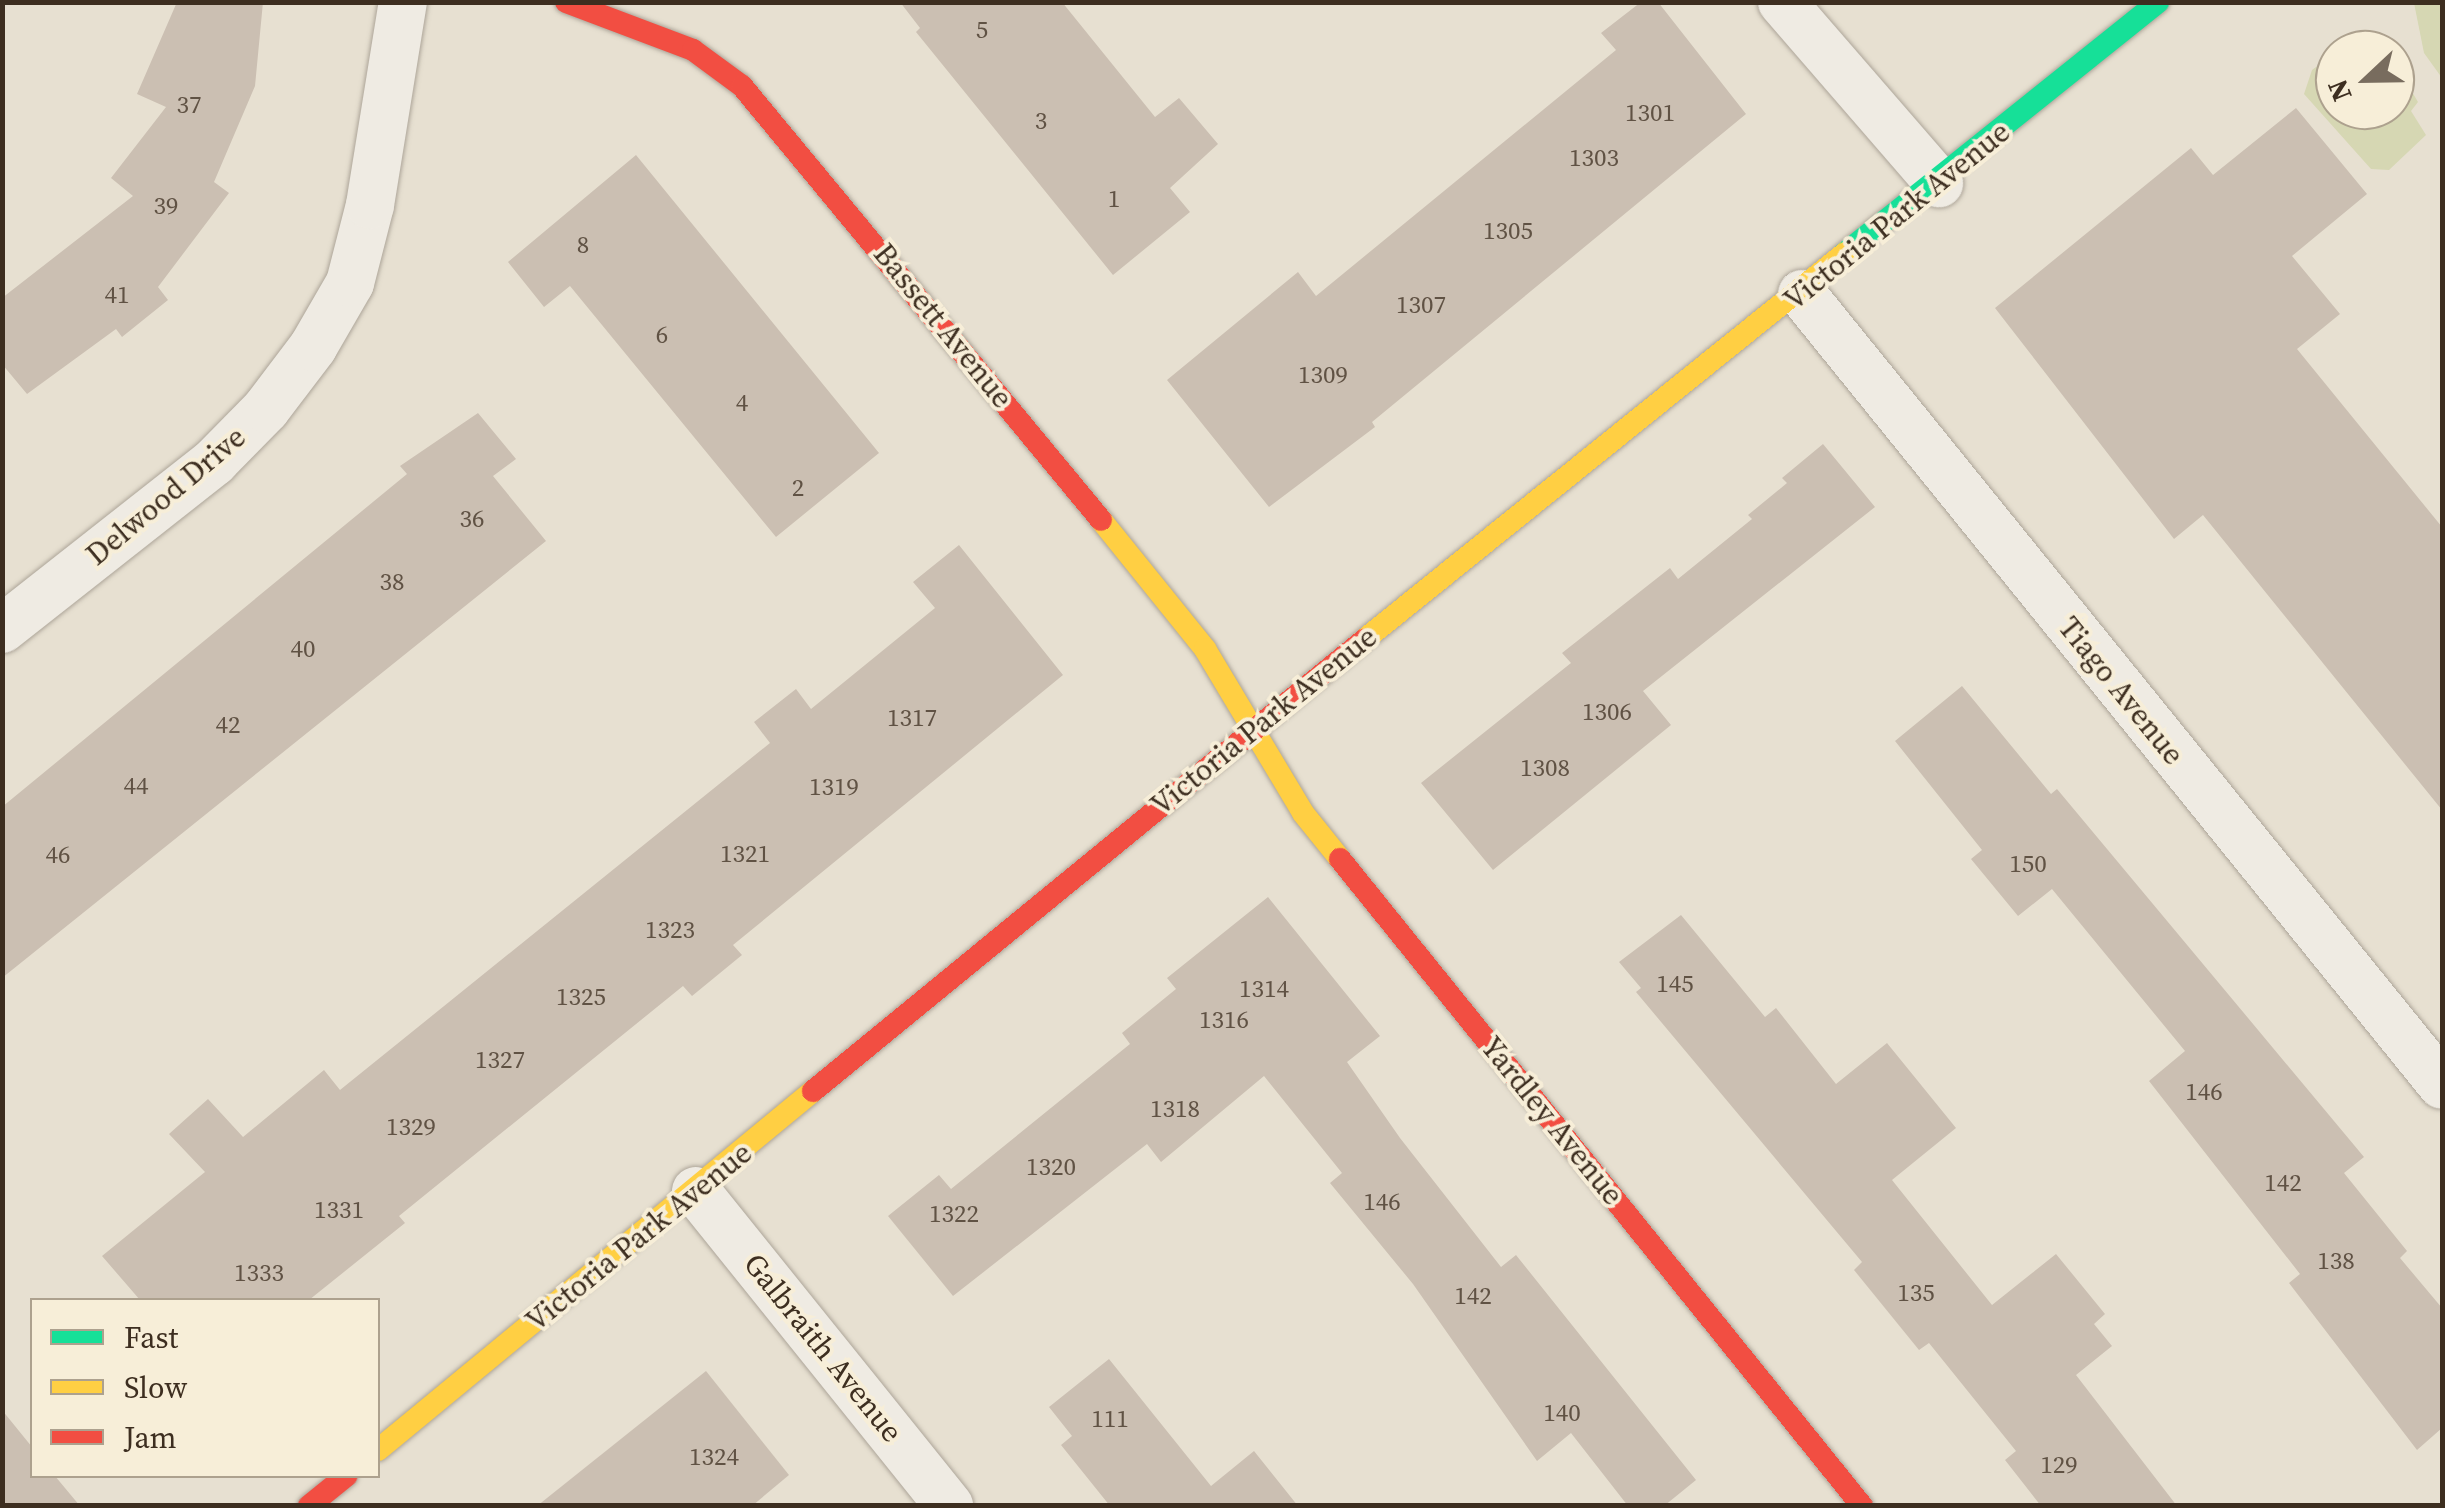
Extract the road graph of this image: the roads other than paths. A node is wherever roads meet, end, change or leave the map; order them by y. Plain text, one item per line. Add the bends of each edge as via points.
1 (403, 2) edge
2 (566, 2) edge
3 (1782, 2) edge
4 (2158, 2) edge
5 (1939, 183) junction
6 (1802, 294) junction
7 (2, 629) edge
8 (1253, 729) junction
9 (2442, 1085) edge
10 (696, 1190) junction
11 (380, 1448) edge
12 (344, 1478) edge
13 (309, 1506) edge
14 (949, 1506) edge
15 (1862, 1506) edge

1 - 7 street, Delwood Drive via 350,283 313,347 214,462
2 - 8 main road, Bassett Avenue via 693,50 742,86 1205,650
3 - 5 street
4 - 5 main road, Victoria Park Avenue
5 - 6 main road, Victoria Park Avenue
6 - 8 main road, Victoria Park Avenue
6 - 9 street, Tiago Avenue
8 - 10 main road, Victoria Park Avenue
8 - 15 main road, Yardley Avenue via 1304,813
10 - 11 main road, Victoria Park Avenue
10 - 14 street, Galbraith Avenue
12 - 13 main road

